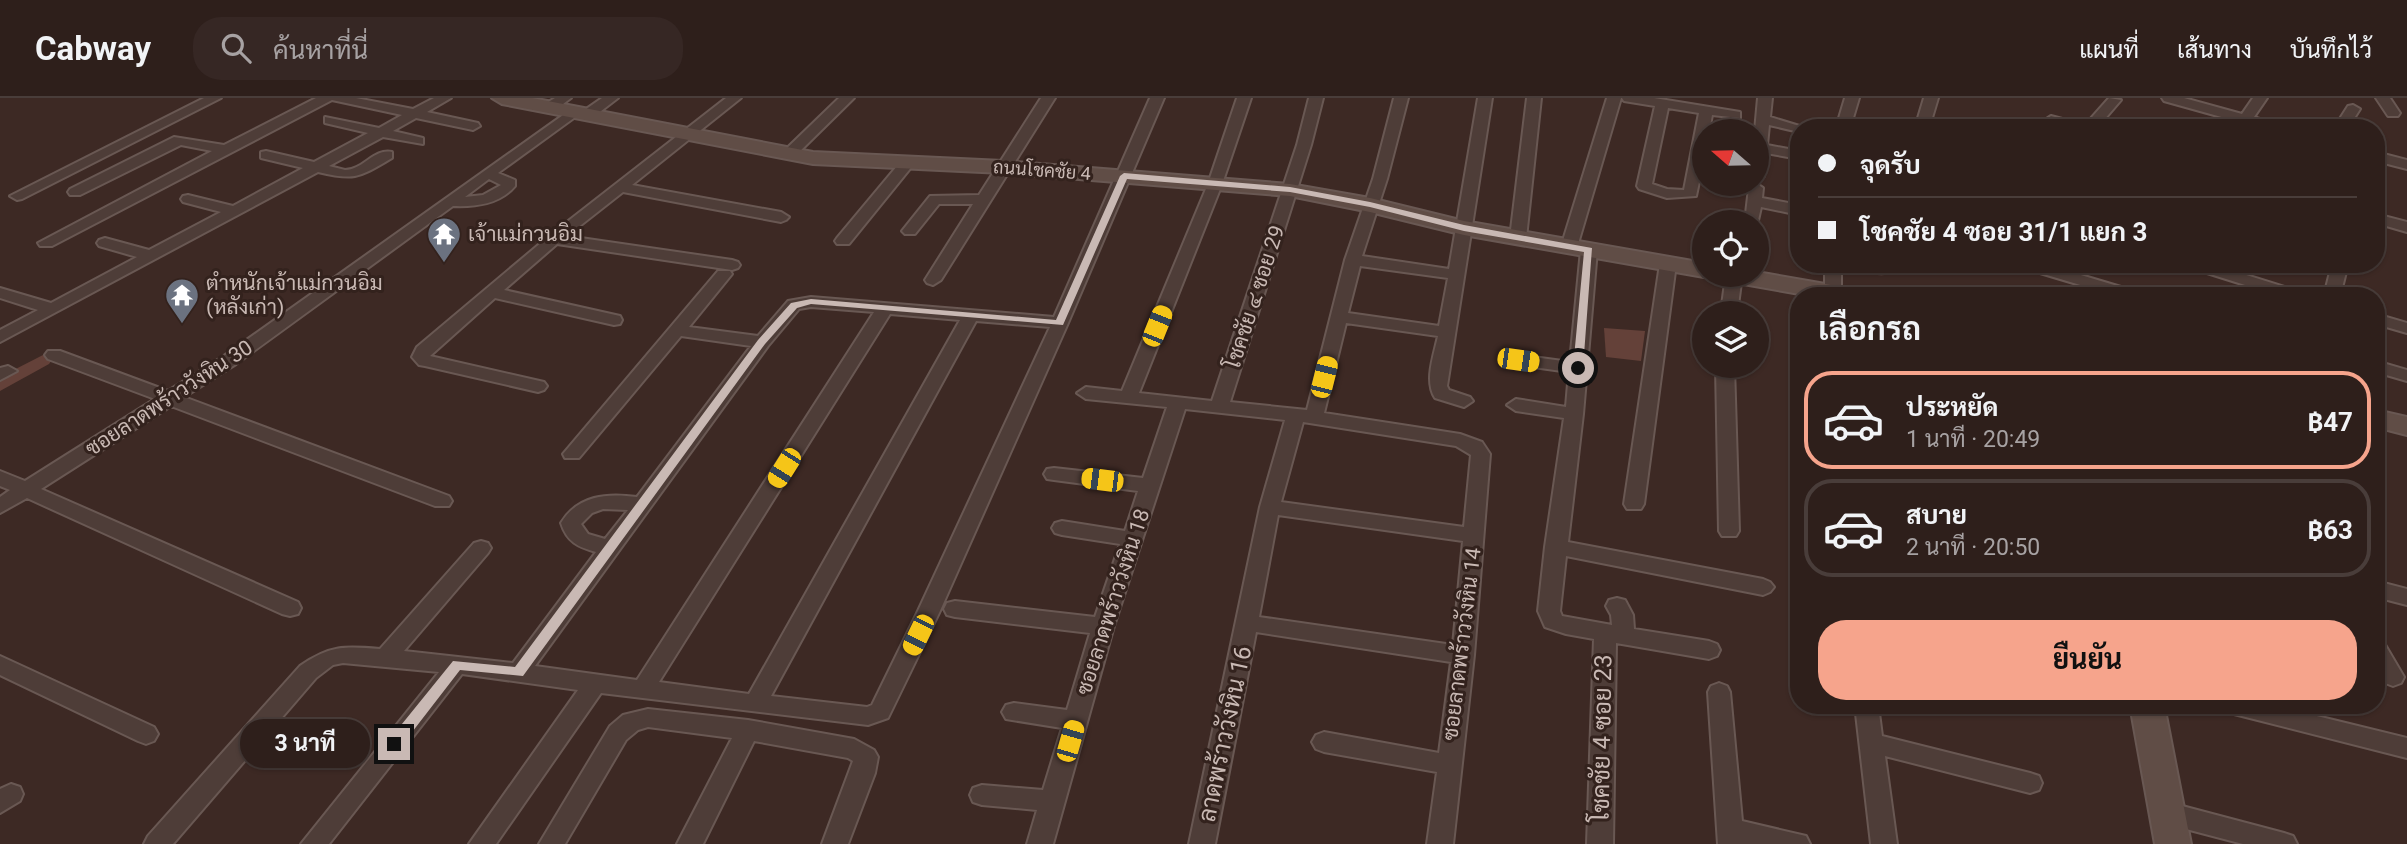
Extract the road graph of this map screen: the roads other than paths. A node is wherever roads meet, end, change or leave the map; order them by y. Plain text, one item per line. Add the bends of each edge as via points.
1 (214, 98) edge
2 (326, 98) edge
3 (337, 98) edge
4 (444, 98) edge
5 (502, 98) edge
6 (611, 98) edge
7 (734, 98) edge
8 (847, 98) edge
9 (1048, 98) edge
10 (1157, 98) edge
11 (1244, 98) edge
12 (1316, 98) edge
13 (1401, 98) edge
14 (1485, 98) edge
15 (1534, 98) edge
16 (1614, 98) edge
17 (1629, 98) edge
18 (1749, 98) edge
19 (1852, 98) edge
20 (1931, 98) edge
21 (2169, 98) edge
22 (2260, 98) edge
23 (2383, 98) edge
24 (1764, 99) edge
25 (2114, 100) dead end
26 (1662, 103) junction
27 (568, 108) edge
28 (2353, 109) dead end
29 (1706, 111) junction
30 (2393, 113) dead end
31 (413, 114) junction
32 (1735, 115) dead end
33 (1763, 119) edge
34 (1847, 119) edge
35 (1925, 119) edge
36 (2097, 119) edge
37 (2246, 119) joint
38 (2347, 119) edge
39 (330, 120) dead end
40 (1769, 121) edge
41 (473, 126) dead end
42 (1790, 126) edge
43 (380, 132) junction
44 (687, 135) junction
45 (418, 141) dead end
46 (226, 150) junction
47 (1769, 150) edge
48 (1790, 153) edge
49 (266, 155) dead end
50 (387, 155) dead end
51 (788, 155) junction
52 (2385, 159) edge
53 (908, 162) junction
54 (2407, 165) edge
55 (313, 167) junction
56 (1003, 167) junction
57 (487, 174) junction
58 (1124, 176) junction
59 (1214, 184) junction
60 (619, 187) junction
61 (1290, 190) junction
62 (75, 192) dead end
63 (17, 196) dead end
64 (1755, 196) edge
65 (188, 199) dead end
66 (982, 200) junction
67 (450, 201) junction
68 (1754, 201) junction
69 (1370, 205) junction
70 (1790, 208) edge
71 (232, 210) junction
72 (1753, 210) edge
73 (781, 217) dead end
74 (2385, 221) edge
75 (2407, 227) edge
76 (1464, 228) junction
77 (910, 231) dead end
78 (1518, 238) junction
79 (554, 239) junction
80 (843, 241) dead end
81 (46, 243) dead end
82 (105, 243) dead end
83 (1579, 248) junction
84 (149, 255) junction
85 (1353, 260) junction
86 (1668, 264) junction
87 (1692, 268) edge
88 (2057, 273) edge
89 (2243, 273) edge
90 (1454, 274) junction
91 (933, 280) dead end
92 (1769, 280) edge
93 (1805, 287) edge
94 (2104, 287) edge
95 (2276, 287) edge
96 (489, 292) junction
97 (1, 294) edge
98 (50, 308) junction
99 (884, 308) junction
100 (971, 315) junction
101 (1339, 317) junction
102 (614, 320) dead end
103 (2385, 322) edge
104 (1060, 323) junction
105 (2407, 328) edge
106 (676, 330) junction
107 (1446, 331) junction
108 (0, 337) edge
109 (762, 342) junction
110 (54, 355) dead end
111 (1518, 360) dead end
112 (1578, 368) junction
113 (2385, 369) edge
114 (2407, 376) edge
115 (1725, 378) edge
116 (538, 386) dead end
117 (1086, 393) dead end
118 (173, 398) junction
119 (1128, 398) junction
120 (1464, 401) dead end
121 (1178, 402) junction
122 (1220, 405) junction
123 (1516, 405) dead end
124 (1574, 414) junction
125 (1305, 416) junction
126 (2385, 420) edge
127 (2407, 426) edge
128 (572, 454) dead end
129 (1054, 474) dead end
130 (0, 478) edge
131 (1150, 486) junction
132 (26, 490) junction
133 (442, 501) dead end
134 (1634, 503) dead end
135 (643, 505) junction
136 (0, 506) edge
137 (1270, 507) junction
138 (1062, 528) dead end
139 (1729, 531) dead end
140 (1475, 536) junction
141 (1132, 539) junction
142 (1555, 547) junction
143 (481, 548) dead end
144 (611, 548) junction
145 (1763, 587) dead end
146 (2385, 591) edge
147 (2407, 597) edge
148 (1617, 606) dead end
149 (290, 608) dead end
150 (955, 609) dead end
151 (1247, 623) junction
152 (1103, 626) junction
153 (1614, 634) junction
154 (1709, 650) dead end
155 (1463, 655) junction
156 (386, 657) junction
157 (2385, 664) edge
158 (0, 665) edge
159 (457, 665) junction
160 (518, 673) junction
161 (2393, 677) dead end
162 (595, 684) junction
163 (643, 689) junction
164 (1719, 692) dead end
165 (755, 704) junction
166 (1014, 712) dead end
167 (1867, 714) edge
168 (2149, 714) edge
169 (2270, 714) edge
170 (1076, 720) junction
171 (748, 730) junction
172 (146, 734) dead end
173 (1324, 742) dead end
174 (1871, 743) junction
175 (2407, 748) edge
176 (1448, 764) junction
177 (2030, 783) dead end
178 (982, 795) dead end
179 (1052, 801) junction
180 (2170, 828) edge
181 (1731, 837) edge
182 (157, 844) edge
183 (314, 844) edge
184 (482, 844) edge
185 (552, 844) edge
186 (690, 844) edge
187 (835, 844) edge
188 (1040, 844) edge
189 (1202, 844) edge
190 (1440, 844) edge
191 (1600, 844) edge
192 (1797, 844) edge
193 (1884, 844) edge
194 (2284, 844) edge

1 - 63 street
2 - 46 street
3 - 31 street
4 - 31 street
5 - 27 street, ถนนโชคชัย 4
6 - 27 street, ซอยลาดพร้าววังหิน 30
7 - 44 street
8 - 51 street
9 - 56 street
10 - 58 street
11 - 59 street
12 - 61 street
13 - 69 street, ลาดพร้าววังหิน 16
14 - 76 street
15 - 78 street
16 - 83 street
17 - 26 street
18 - 24 street
19 - 34 street
20 - 35 street
21 - 37 street
22 - 37 street
23 - 30 street
24 - 33 street
25 - 36 street
26 - 29 street
26 - 29 street via 1643,182 1649,189 1692,193
27 - 44 street, ถนนโชคชัย 4
27 - 57 street, ซอยลาดพร้าววังหิน 30
28 - 38 street
29 - 32 street
31 - 41 street
31 - 43 street
39 - 43 street
40 - 42 street
43 - 45 street
43 - 55 street
44 - 51 street, ถนนโชคชัย 4
44 - 60 street
46 - 62 street via 179,140
46 - 81 street
47 - 48 street
49 - 55 street
50 - 55 street via 352,173
51 - 53 street, ถนนโชคชัย 4
52 - 54 street
53 - 56 street, ถนนโชคชัย 4
53 - 80 street
55 - 71 street
56 - 58 street, ถนนโชคชัย 4
56 - 66 street
57 - 67 street, ซอยลาดพร้าววังหิน 30
57 - 67 street via 508,180 508,186 479,202
58 - 59 street, ถนนโชคชัย 4
58 - 104 street
59 - 61 street, ถนนโชคชัย 4
59 - 119 street
60 - 73 street
60 - 79 street
61 - 69 street, ถนนโชคชัย 4
61 - 122 street, โชคชัย ๔ ซอย 29
64 - 68 street
65 - 71 street
66 - 77 street via 935,199
66 - 91 street
67 - 118 street, ซอยลาดพร้าววังหิน 30
68 - 70 street
68 - 72 street
69 - 76 street, ถนนโชคชัย 4
69 - 85 street, ลาดพร้าววังหิน 16
71 - 84 street
74 - 75 street
76 - 78 street, ถนนโชคชัย 4
76 - 90 street
78 - 83 street, ถนนโชคชัย 4
79 - 96 street
79 - 106 street via 728,270
82 - 84 street
83 - 86 street, ถนนโชคชัย 4
83 - 112 street
84 - 98 street
85 - 90 street
85 - 101 street, ลาดพร้าววังหิน 16
86 - 87 street, ถนนโชคชัย 4
86 - 134 street
88 - 94 street
89 - 95 street
90 - 107 street
92 - 93 street
96 - 102 street
96 - 116 street via 421,357
97 - 98 street
98 - 108 street
99 - 100 street
99 - 109 street via 803,302 781,317
99 - 163 street
100 - 104 street
100 - 165 street
101 - 107 street
101 - 125 street, ลาดพร้าววังหิน 16
103 - 105 street
104 - 165 street via 880,711 868,716
106 - 109 street
106 - 128 street
107 - 120 street via 1438,386 1441,394
109 - 135 street
110 - 118 street
111 - 112 street
112 - 124 street
113 - 114 street
115 - 139 street
117 - 119 street
118 - 132 street, ซอยลาดพร้าววังหิน 30
118 - 133 street
119 - 121 street
121 - 122 street
121 - 131 street, ซอยลาดพร้าววังหิน 18
122 - 125 street
123 - 124 street
124 - 142 street
125 - 137 street, ลาดพร้าววังหิน 16
125 - 140 street, ซอยลาดพร้าววังหิน 14 via 1475,446 1481,454
126 - 127 street
129 - 131 street
130 - 132 street
131 - 141 street, ซอยลาดพร้าววังหิน 18
132 - 136 street, ซอยลาดพร้าววังหิน 30
132 - 149 street
135 - 144 street
135 - 144 street via 610,500 578,512 571,523 573,533 583,541
137 - 140 street via 1344,510
137 - 151 street, ลาดพร้าววังหิน 16
138 - 141 street
140 - 155 street, ซอยลาดพร้าววังหิน 14
141 - 152 street, ซอยลาดพร้าววังหิน 18
142 - 145 street
142 - 153 street via 1549,611 1553,621
143 - 156 street
144 - 160 street
146 - 147 street
148 - 153 street, โชคชัย 4 ซอย 23 via 1622,615
150 - 152 street
151 - 155 street
151 - 189 street, ลาดพร้าววังหิน 16
152 - 170 street, ซอยลาดพร้าววังหิน 18
153 - 154 street
153 - 191 street, โชคชัย 4 ซอย 23
155 - 176 street, ซอยลาดพร้าววังหิน 14
156 - 159 street
156 - 182 street via 344,654 308,671
157 - 161 street
158 - 172 street
159 - 160 street
159 - 183 street
160 - 162 street
162 - 163 street
162 - 184 street
163 - 165 street
164 - 181 street
166 - 170 street
167 - 174 street
168 - 180 street
169 - 175 street
170 - 179 street, ซอยลาดพร้าววังหิน 18
171 - 185 street via 648,718 631,722 618,733
171 - 186 street
171 - 187 street via 854,749 866,757
173 - 176 street
174 - 177 street
174 - 193 street
176 - 190 street, ซอยลาดพร้าววังหิน 14
178 - 179 street
179 - 188 street, ซอยลาดพร้าววังหิน 18
180 - 194 street
181 - 192 street

